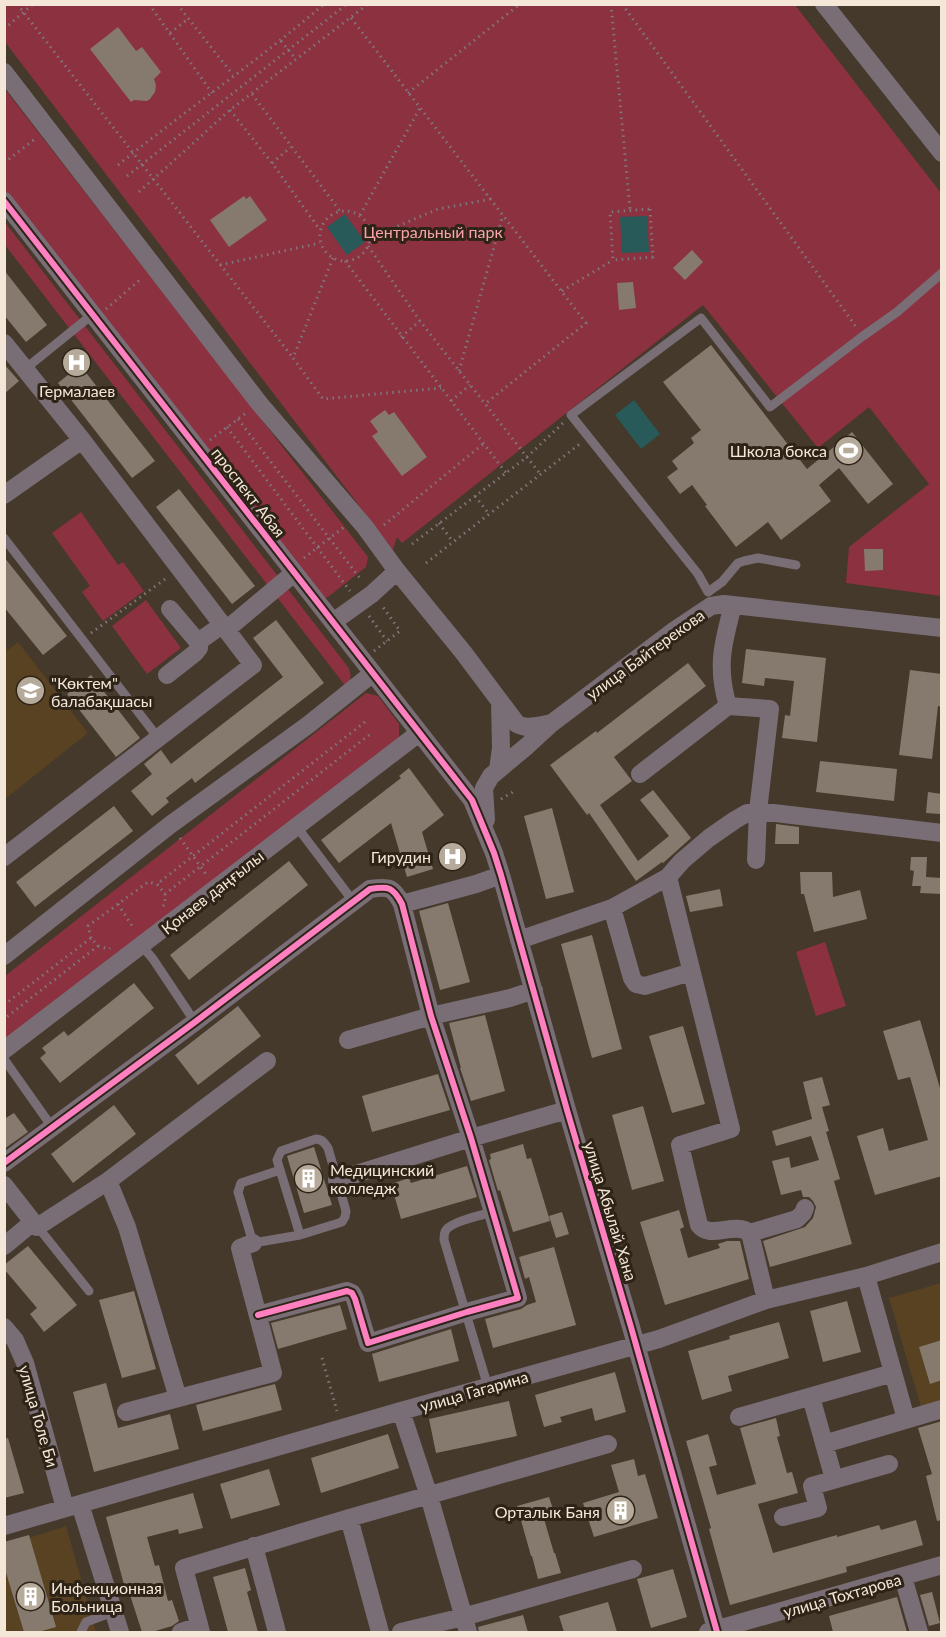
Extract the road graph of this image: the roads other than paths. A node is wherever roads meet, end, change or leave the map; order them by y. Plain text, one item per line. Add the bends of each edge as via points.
1 (824, 4) edge
2 (4, 72) edge
3 (936, 133) edge
4 (942, 153) edge
5 (4, 201) edge
6 (942, 273) edge
7 (94, 316) junction
8 (4, 343) edge
9 (25, 369) junction
10 (82, 440) junction
11 (4, 495) edge
12 (4, 538) edge
13 (796, 565) dead end
14 (292, 571) junction
15 (397, 571) junction
16 (710, 599) junction
17 (733, 605) junction
18 (170, 609) dead end
19 (333, 622) junction
20 (224, 627) junction
21 (942, 628) edge
22 (198, 642) junction
23 (373, 673) junction
24 (167, 675) dead end
25 (500, 703) junction
26 (728, 706) junction
27 (552, 723) junction
28 (419, 733) junction
29 (159, 739) junction
30 (498, 770) junction
31 (640, 774) dead end
32 (472, 800) joint
33 (758, 811) junction
34 (297, 826) junction
35 (942, 833) edge
36 (494, 853) junction
37 (4, 857) edge
38 (756, 860) dead end
39 (501, 875) junction
40 (668, 877) junction
41 (353, 901) junction
42 (402, 904) junction
43 (612, 908) junction
44 (519, 940) junction
45 (142, 946) junction
46 (4, 956) edge
47 (691, 972) junction
48 (534, 990) junction
49 (431, 1016) junction
50 (195, 1023) junction
51 (348, 1040) dead end
52 (4, 1050) edge
53 (4, 1059) edge
54 (267, 1061) dead end
55 (567, 1110) junction
56 (52, 1127) junction
57 (471, 1137) junction
58 (4, 1163) edge
59 (280, 1170) junction
60 (337, 1180) junction
61 (108, 1181) junction
62 (4, 1185) edge
63 (805, 1208) dead end
64 (493, 1212) junction
65 (35, 1225) junction
66 (750, 1233) junction
67 (300, 1234) junction
68 (253, 1243) junction
69 (4, 1246) edge
70 (942, 1252) edge
71 (866, 1276) junction
72 (88, 1291) dead end
73 (766, 1300) junction
74 (467, 1312) junction
75 (258, 1315) junction
76 (4, 1327) edge
77 (635, 1344) junction
78 (893, 1373) junction
79 (488, 1387) junction
80 (811, 1397) junction
81 (178, 1398) junction
82 (942, 1409) edge
83 (401, 1411) junction
84 (126, 1412) dead end
85 (739, 1417) dead end
86 (906, 1419) junction
87 (608, 1444) dead end
88 (824, 1444) junction
89 (889, 1464) dead end
90 (834, 1479) junction
91 (429, 1496) junction
92 (72, 1506) junction
93 (783, 1517) dead end
94 (349, 1518) junction
95 (4, 1526) edge
96 (254, 1546) junction
97 (942, 1565) edge
98 (633, 1569) dead end
99 (903, 1577) junction
100 (113, 1612) junction
101 (465, 1625) edge
102 (200, 1629) edge
103 (81, 1632) edge
104 (120, 1632) edge
105 (181, 1632) edge
106 (277, 1632) edge
107 (380, 1632) edge
108 (401, 1632) edge
109 (714, 1632) edge
110 (919, 1632) edge

1 - 3 street
2 - 15 street via 259,403 365,527
3 - 4 street
5 - 7 street, проспект Абая
6 - 16 lane via 897,312 770,406 701,318 571,415 698,574
7 - 9 lane
7 - 14 street, проспект Абая
8 - 9 street
9 - 10 street
10 - 11 street
10 - 20 street
12 - 29 lane
13 - 16 lane via 758,558 738,563
14 - 19 street, проспект Абая
14 - 20 street
15 - 19 street
15 - 25 street
16 - 17 street, улица Байтерекова
16 - 27 street, улица Байтерекова
17 - 21 street, улица Байтерекова
17 - 26 street via 721,665
18 - 22 street
19 - 23 street, проспект Абая
20 - 22 street
20 - 29 street via 253,665
22 - 24 street via 195,653
23 - 28 street, проспект Абая
23 - 46 street
25 - 27 street via 520,726
25 - 30 street
26 - 31 street
26 - 33 street via 770,709
27 - 30 street, улица Байтерекова
28 - 32 street, проспект Абая
28 - 34 street, Қонаев даңғылы
29 - 37 street
30 - 36 street, улица Байтерекова via 484,788
32 - 36 street, улица Абылай Хана
33 - 35 street
33 - 38 street
33 - 40 street via 747,813 709,838
34 - 41 lane
34 - 45 street, Қонаев даңғылы
36 - 39 street, улица Абылай Хана
39 - 42 street
39 - 44 street, улица Абылай Хана
40 - 43 street
40 - 47 street
41 - 42 street via 370,889 382,887 396,893
41 - 50 street
42 - 49 street
43 - 44 street
43 - 47 street via 636,984 645,986
44 - 48 street, улица Абылай Хана
45 - 50 lane
45 - 52 street, Қонаев даңғылы
47 - 66 street via 731,1129 680,1145 702,1229 742,1228
48 - 49 street
48 - 55 street, улица Абылай Хана
49 - 51 street
49 - 57 street
50 - 56 street
53 - 56 lane
54 - 61 street
55 - 57 street
55 - 77 street, улица Абылай Хана
56 - 58 street
57 - 60 street
57 - 64 street
59 - 60 lane via 280,1150 319,1139 326,1143
59 - 67 lane
59 - 68 lane via 239,1187
60 - 67 lane via 346,1211 342,1222
61 - 65 street
61 - 81 street via 127,1227
62 - 65 street
63 - 66 street via 797,1219
64 - 74 lane via 453,1224 444,1233
64 - 74 street via 518,1298
65 - 69 street
65 - 72 lane
66 - 73 street
67 - 68 lane
68 - 75 street via 240,1248
70 - 71 street, улица Гагарина
71 - 73 street, улица Гагарина
71 - 78 street
73 - 77 street, улица Гагарина
74 - 75 street via 368,1343 355,1299 347,1291
74 - 79 lane
75 - 81 street via 273,1373
76 - 92 street, улица Толе Би via 25,1363
77 - 79 street, улица Гагарина
77 - 109 street, улица Абылай Хана
78 - 80 street
78 - 86 street
79 - 83 street, улица Гагарина
80 - 85 street
80 - 88 street
81 - 84 street
82 - 86 street
83 - 91 street
83 - 92 street, улица Гагарина
86 - 88 street
87 - 91 street
88 - 90 street
89 - 90 street
90 - 93 street via 812,1486 818,1508
91 - 94 street
91 - 101 street
92 - 95 street, улица Гагарина
92 - 100 street, улица Толе Би
94 - 96 street
94 - 107 street
96 - 102 street via 184,1568
96 - 106 street
97 - 99 street, улица Тохтарова
98 - 101 street
99 - 109 street, улица Тохтарова
99 - 110 street
100 - 103 lane via 86,1622
100 - 104 street, улица Толе Би
101 - 108 street
102 - 105 street

